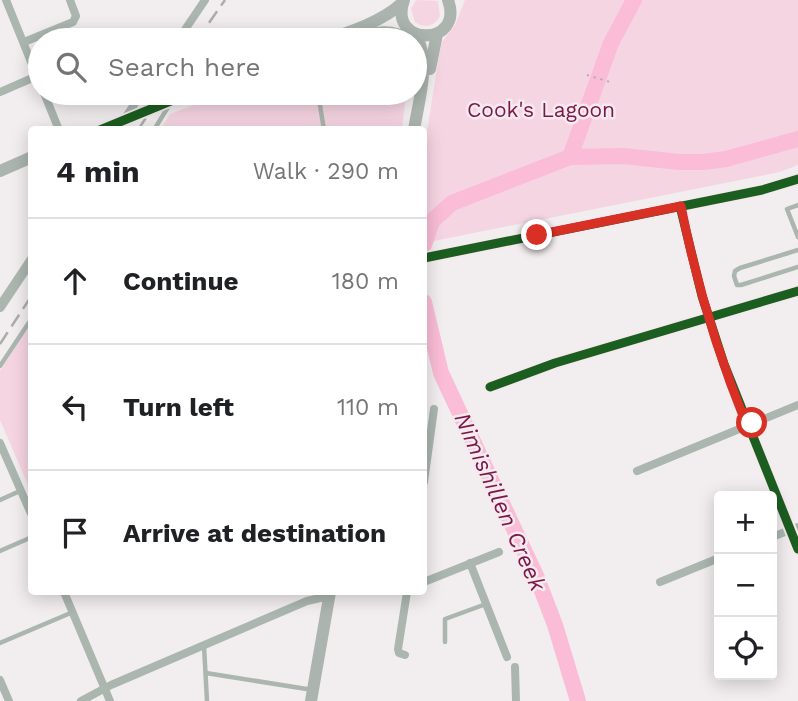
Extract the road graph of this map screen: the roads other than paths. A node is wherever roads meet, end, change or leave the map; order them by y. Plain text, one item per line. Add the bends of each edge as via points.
1 (6, 0) edge
2 (70, 0) edge
3 (205, 0) edge
4 (404, 1) edge
5 (452, 2) edge
6 (366, 26) junction
7 (60, 28) edge
8 (186, 28) edge
9 (360, 28) edge
10 (402, 28) edge
11 (408, 28) edge
12 (437, 34) junction
13 (427, 36) edge
14 (28, 40) edge
15 (24, 42) junction
16 (28, 52) edge
17 (427, 72) edge
18 (28, 83) edge
19 (0, 92) edge
20 (49, 105) edge
21 (134, 105) edge
22 (162, 105) edge
23 (169, 105) edge
24 (320, 105) edge
25 (416, 105) edge
26 (121, 125) edge
27 (56, 126) edge
28 (156, 126) edge
29 (323, 126) edge
30 (414, 126) edge
31 (28, 160) edge
32 (0, 171) edge
33 (798, 179) edge
34 (798, 205) edge
35 (681, 206) junction
36 (798, 237) edge
37 (798, 250) edge
38 (427, 257) edge
39 (28, 265) edge
40 (798, 267) edge
41 (798, 291) edge
42 (0, 307) edge
43 (708, 317) junction
44 (28, 324) edge
45 (0, 366) edge
46 (490, 387) dead end
47 (798, 405) edge
48 (434, 409) dead end
49 (747, 426) junction
50 (0, 443) edge
51 (427, 446) edge
52 (637, 471) dead end
53 (21, 491) junction
54 (0, 499) edge
55 (28, 507) edge
56 (794, 528) edge
57 (777, 535) edge
58 (28, 539) edge
59 (798, 549) edge
60 (0, 551) edge
61 (499, 552) dead end
62 (714, 560) edge
63 (470, 564) junction
64 (427, 581) edge
65 (660, 582) dead end
66 (65, 595) edge
67 (327, 595) edge
68 (330, 595) edge
69 (407, 595) edge
70 (486, 604) junction
71 (73, 612) junction
72 (445, 642) dead end
73 (0, 643) edge
74 (203, 645) junction
75 (405, 655) dead end
76 (507, 657) dead end
77 (515, 667) dead end
78 (206, 673) junction
79 (0, 680) edge
80 (105, 689) junction
81 (312, 695) edge
82 (9, 701) edge
83 (81, 701) edge
84 (110, 701) edge
85 (207, 701) edge
86 (516, 701) edge

1 - 15 street
2 - 7 street via 75,19
3 - 8 street
4 - 6 main road
4 - 11 main road via 402,17
5 - 12 main road via 447,24
6 - 9 main road
6 - 10 main road
12 - 13 main road
12 - 17 main road
14 - 15 street
15 - 16 street
18 - 19 street
20 - 27 street
21 - 26 street
22 - 26 main road
23 - 28 lane
24 - 29 lane
25 - 30 main road
31 - 32 main road
33 - 35 street
34 - 36 lane via 787,209
35 - 38 street
35 - 43 street
37 - 40 lane via 740,268 735,281 741,285
39 - 42 street
41 - 43 street
43 - 46 street
43 - 49 street
44 - 45 lane
47 - 49 street
48 - 51 street
49 - 52 street
49 - 56 street
50 - 53 street
53 - 54 lane
53 - 55 street
56 - 57 street
56 - 59 street
58 - 60 lane
61 - 63 street
62 - 65 street
63 - 64 street
63 - 70 street
66 - 71 street
67 - 74 street
68 - 81 main road
69 - 75 street via 398,649
70 - 72 lane via 445,620
70 - 76 street
71 - 73 lane
71 - 80 street
74 - 78 lane
74 - 80 street
77 - 86 street
78 - 81 lane
78 - 85 lane
79 - 82 street
80 - 83 street
80 - 84 street

